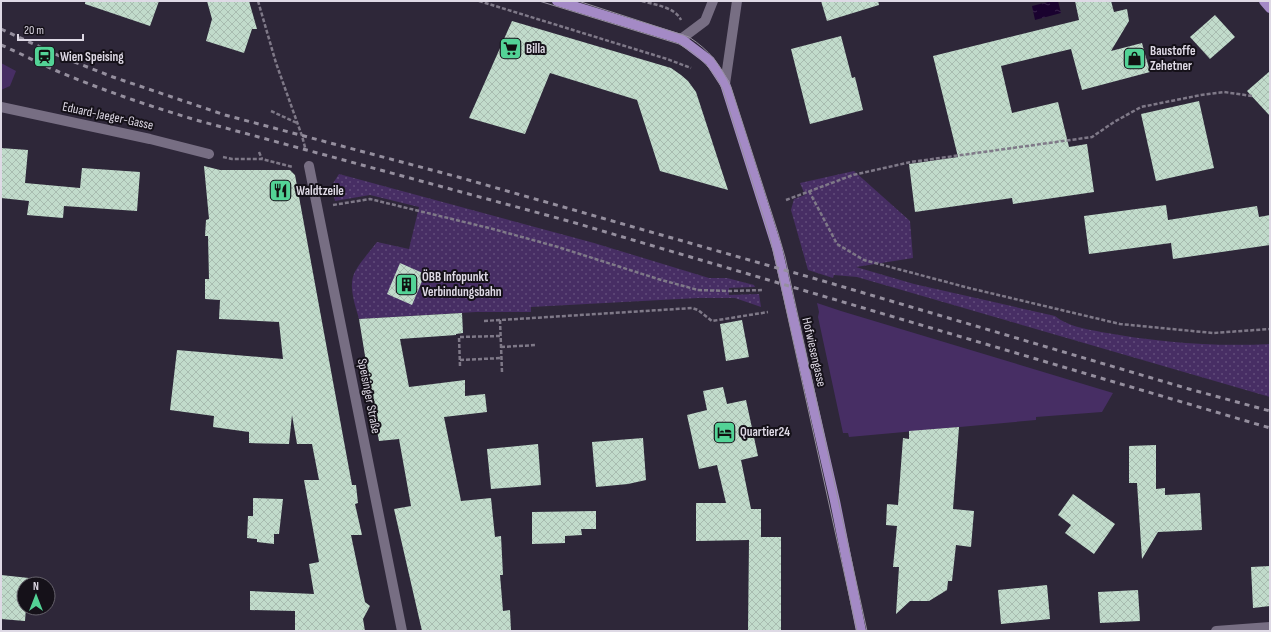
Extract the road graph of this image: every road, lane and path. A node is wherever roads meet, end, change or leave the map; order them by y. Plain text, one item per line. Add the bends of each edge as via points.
1 (258, 1) edge
2 (480, 1) edge
3 (557, 1) edge
4 (642, 1) edge
5 (713, 1) edge
6 (737, 1) edge
7 (1264, 1) edge
8 (1270, 8) edge
9 (681, 19) dead end
10 (681, 39) junction
11 (696, 70) dead end
12 (726, 84) junction
13 (1252, 96) dead end
14 (1, 107) edge
15 (271, 111) dead end
16 (297, 123) junction
17 (302, 136) dead end
18 (259, 152) dead end
19 (209, 154) joint
20 (262, 159) junction
21 (309, 169) joint
22 (809, 191) junction
23 (786, 200) dead end
24 (333, 205) dead end
25 (763, 290) dead end
26 (768, 312) dead end
27 (500, 320) junction
28 (484, 321) dead end
29 (1270, 329) edge
30 (501, 336) junction
31 (536, 345) dead end
32 (501, 347) junction
33 (502, 358) junction
34 (460, 360) junction
35 (460, 366) dead end
36 (502, 372) dead end
37 (1270, 627) edge
38 (402, 631) edge
39 (861, 631) edge
40 (1216, 631) edge

1 - 16 path
2 - 11 path
3 - 10 main road, Hofwiesengasse
4 - 9 path via 670,10
5 - 10 street via 705,22
6 - 12 street, Hofwiesengasse
7 - 8 main road
10 - 12 main road, Hofwiesengasse via 710,60
12 - 39 main road, Hofwiesengasse via 778,248 836,501
13 - 22 path via 1224,92 1141,107 1092,137 911,162 853,175
14 - 19 street, Eduard-Jaeger-Gasse
15 - 16 path
16 - 17 path
18 - 20 path
19 - 20 path via 232,159
20 - 21 path
21 - 38 street, Speisinger Straße
22 - 23 path
22 - 29 path via 837,244 864,260 1120,324 1213,333
24 - 25 path via 370,199 493,228 698,290
26 - 27 path via 712,321 692,308
27 - 28 path
27 - 30 path
30 - 32 path
30 - 34 path via 459,337
31 - 32 path
32 - 33 path
33 - 34 path
33 - 36 path
34 - 35 path
37 - 40 street

